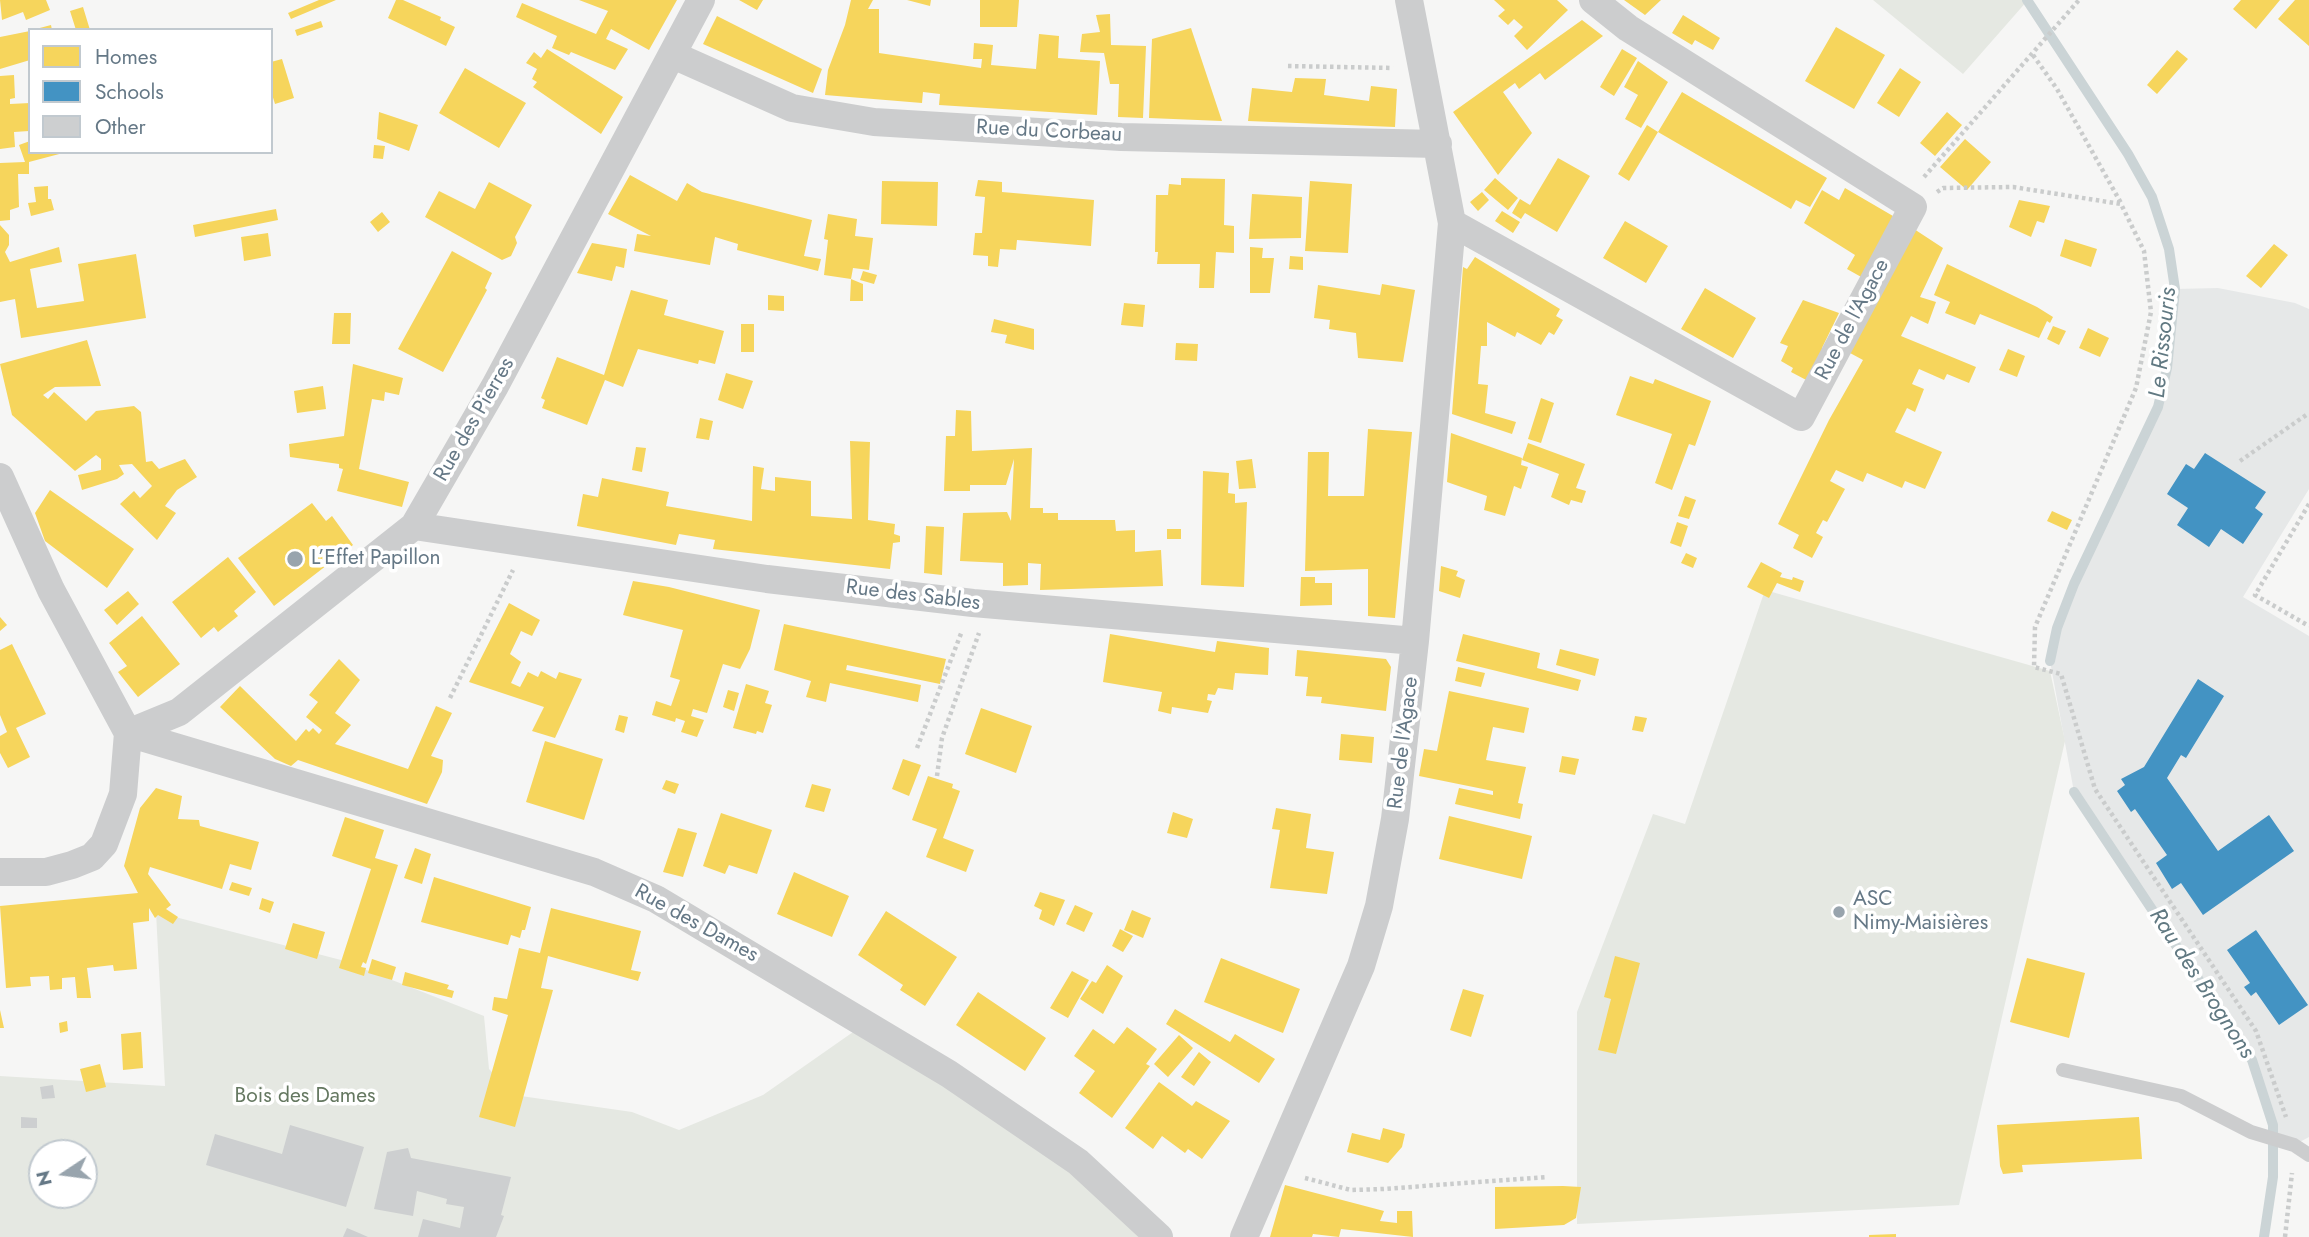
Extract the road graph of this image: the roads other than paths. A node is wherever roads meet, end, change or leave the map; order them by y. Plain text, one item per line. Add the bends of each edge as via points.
1 (701, 0) edge
2 (1409, 0) edge
3 (1593, 0) edge
4 (673, 55) junction
5 (1438, 144) junction
6 (1452, 223) junction
7 (0, 477) edge
8 (414, 526) junction
9 (1415, 641) junction
10 (128, 733) junction
11 (0, 873) edge
12 (2063, 1070) dead end
13 (2309, 1155) edge
14 (1158, 1237) edge
15 (1244, 1237) edge

1 - 4 street, Rue des Pierres
2 - 5 street, Rue de l'Agace
3 - 6 street, Rue de l'Agace via 1628,28 1913,206 1801,417
4 - 5 street, Rue du Corbeau via 792,108 874,122 1121,137
4 - 8 street, Rue des Pierres via 495,386
5 - 6 street, Rue de l'Agace
6 - 9 street, Rue de l'Agace
7 - 10 street via 51,590
8 - 9 street, Rue des Sables via 767,579 981,604
8 - 10 street, Rue des Pierres via 179,712
9 - 15 street, Rue de l'Agace via 1395,820 1379,906 1361,966
10 - 11 street via 123,793 104,844 92,858 46,872
10 - 14 street, Rue des Dames via 594,873 656,898 949,1074 1078,1162
12 - 13 lane via 2181,1096

